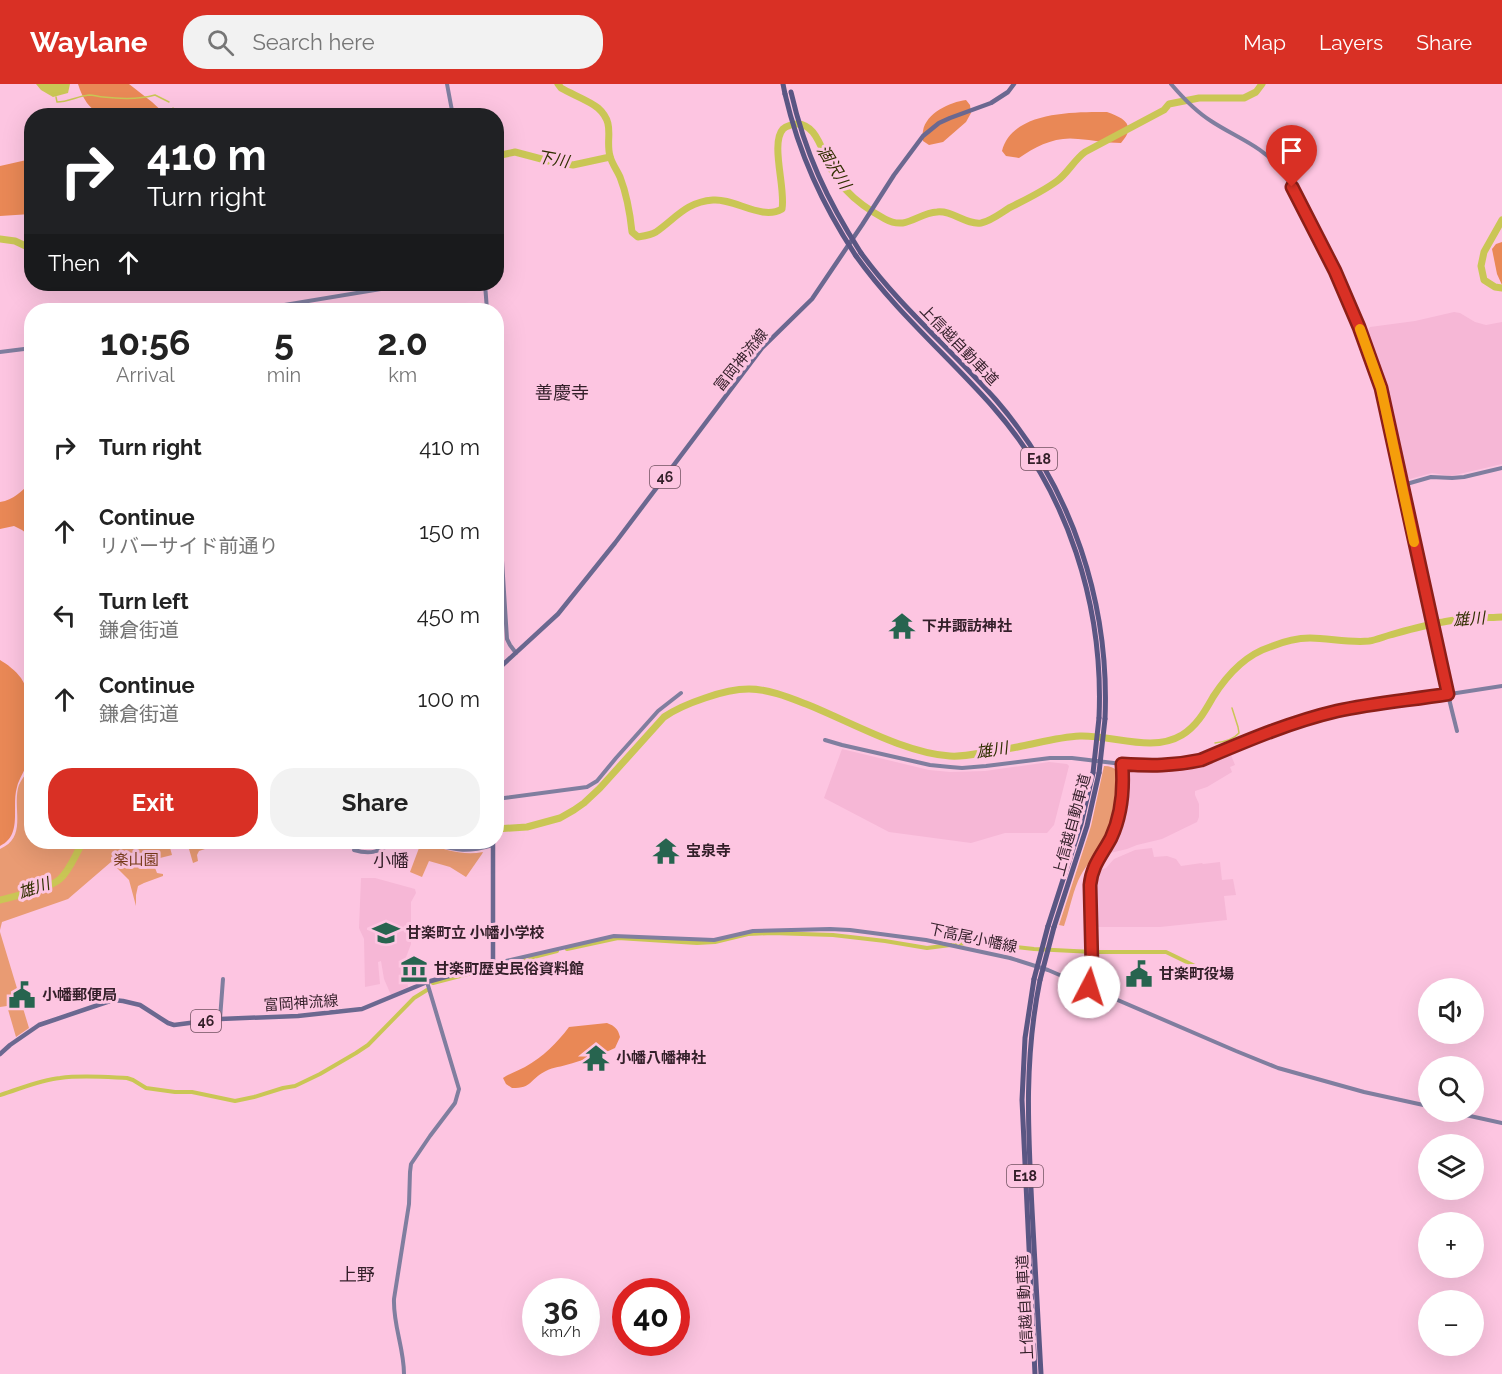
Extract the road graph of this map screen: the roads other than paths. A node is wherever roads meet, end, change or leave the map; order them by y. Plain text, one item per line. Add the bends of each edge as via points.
1 (447, 84) edge
2 (783, 84) edge
3 (789, 84) edge
4 (1014, 84) edge
5 (1171, 84) edge
6 (788, 93) junction
7 (452, 108) edge
8 (369, 291) edge
9 (296, 303) edge
10 (24, 349) edge
11 (0, 352) edge
12 (1502, 468) edge
13 (1403, 485) junction
14 (504, 586) edge
15 (516, 653) junction
16 (504, 664) edge
17 (1502, 686) edge
18 (681, 693) dead end
19 (1448, 694) junction
20 (1457, 731) dead end
21 (825, 740) dead end
22 (1122, 764) junction
23 (504, 798) edge
24 (381, 849) edge
25 (453, 849) edge
26 (478, 849) edge
27 (493, 849) edge
28 (354, 850) dead end
29 (493, 964) junction
30 (223, 979) dead end
31 (1037, 979) junction
32 (427, 982) junction
33 (1089, 987) junction
34 (220, 1019) junction
35 (0, 1054) edge
36 (1418, 1104) edge
37 (1484, 1119) edge
38 (1502, 1123) edge
39 (404, 1374) edge
40 (1035, 1374) edge
41 (1041, 1374) edge

1 - 7 street
2 - 6 highway, 上信越自動車道 / E18
3 - 6 highway, 上信越自動車道 / E18
4 - 15 main road, 富岡神流線 / 46 via 991,103 930,130 913,148 812,299 762,348 558,614
5 - 13 street via 1196,110 1262,151 1292,187 1359,327 1381,388
6 - 31 highway, 上信越自動車道 / E18, bridge via 795,132 830,214 858,254 997,401 1026,440 1051,480 1086,564 1104,651 1106,686 1096,773 1089,816
8 - 9 street
10 - 11 street
12 - 13 street via 1464,477 1431,477
13 - 19 street
14 - 15 street via 508,642
15 - 16 main road, 富岡神流線 / 46
17 - 19 street
18 - 23 street via 658,711 597,781 586,787
19 - 20 street
19 - 22 street via 1308,719 1191,762 1165,766
21 - 22 street via 915,762 962,768 1050,758
22 - 33 street via 1121,810 1091,874
24 - 28 street via 374,853
25 - 26 street
27 - 29 main road
29 - 32 main road, 富岡神流線 / 46
29 - 33 street, 下高尾小幡線 via 614,936 714,940 748,932 830,929 926,940 1010,958
30 - 34 street
31 - 40 highway, 上信越自動車道 / E18 via 1025,1038 1022,1100
31 - 41 highway, 上信越自動車道 / E18 via 1028,1099
32 - 34 main road, 富岡神流線 / 46 via 362,1009
32 - 39 street via 459,1089 455,1103 410,1168 409,1204 393,1311
33 - 36 street, 下高尾小幡線 via 1278,1068
34 - 35 main road, 富岡神流線 / 46 via 174,1025 140,1005 113,1000 39,1025
37 - 38 street

